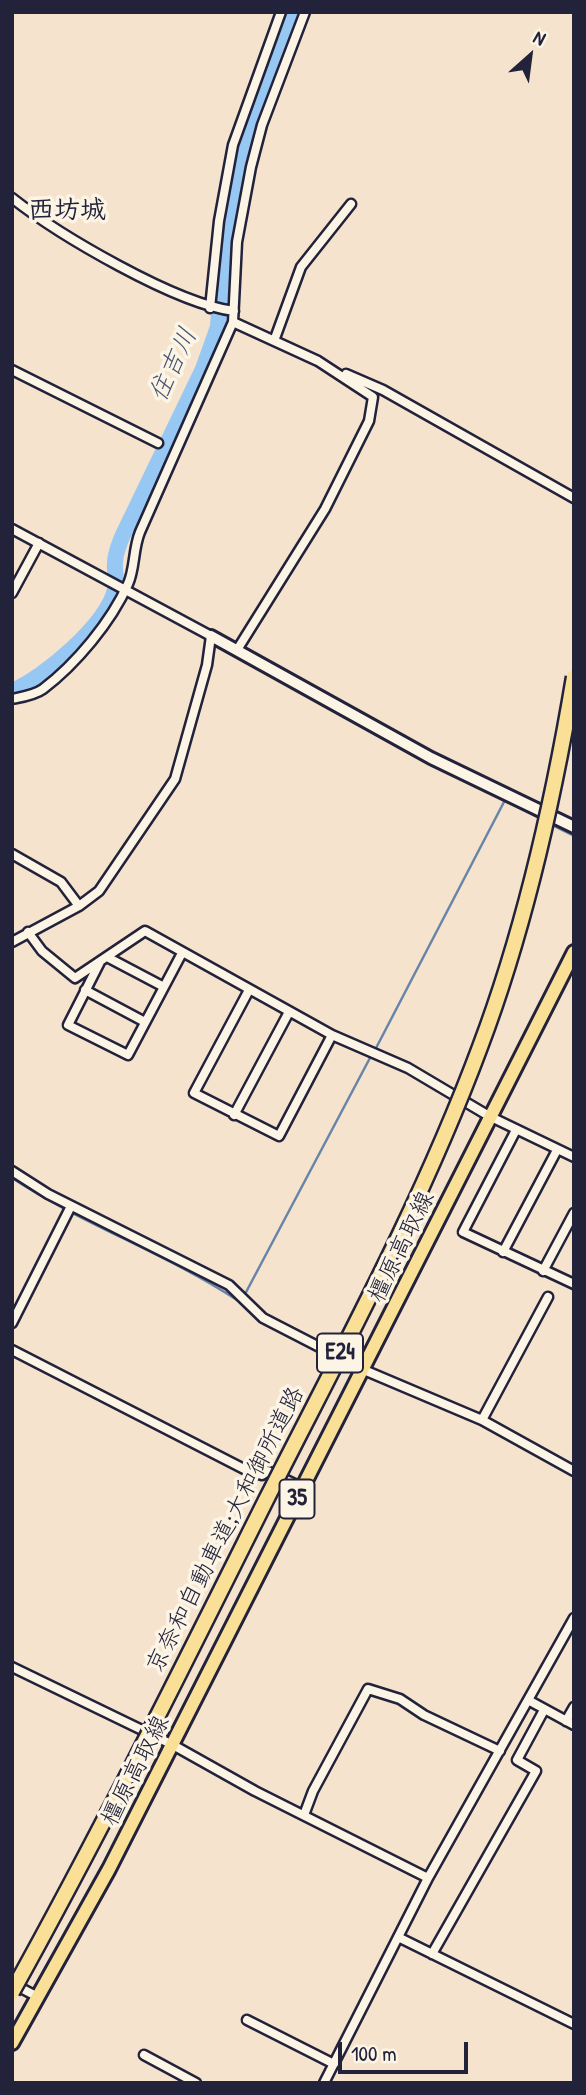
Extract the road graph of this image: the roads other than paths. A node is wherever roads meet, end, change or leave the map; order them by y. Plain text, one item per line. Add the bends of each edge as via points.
1 (281, 12) edge
2 (305, 12) edge
3 (12, 198) edge
4 (351, 204) dead end
5 (210, 308) junction
6 (234, 312) junction
7 (233, 322) junction
8 (274, 341) junction
9 (330, 368) junction
10 (12, 370) edge
11 (158, 443) dead end
12 (574, 498) edge
13 (12, 529) edge
14 (39, 543) junction
15 (125, 590) junction
16 (12, 593) edge
17 (211, 636) junction
18 (237, 650) junction
19 (574, 677) edge
20 (12, 699) edge
21 (574, 827) edge
22 (12, 854) edge
23 (79, 906) junction
24 (28, 932) junction
25 (12, 942) edge
26 (574, 952) edge
27 (182, 953) junction
28 (104, 958) junction
29 (164, 987) junction
30 (85, 990) junction
31 (249, 990) junction
32 (289, 1012) junction
33 (145, 1022) junction
34 (331, 1035) junction
35 (234, 1115) junction
36 (489, 1116) junction
37 (516, 1129) junction
38 (557, 1150) junction
39 (574, 1157) edge
40 (12, 1171) edge
41 (70, 1210) junction
42 (574, 1213) edge
43 (503, 1252) junction
44 (543, 1271) junction
45 (574, 1284) edge
46 (548, 1297) dead end
47 (12, 1323) edge
48 (12, 1350) edge
49 (364, 1370) junction
50 (482, 1420) junction
51 (574, 1471) edge
52 (303, 1488) junction
53 (574, 1618) edge
54 (570, 1634) edge
55 (12, 1667) edge
56 (528, 1700) junction
57 (574, 1707) edge
58 (544, 1710) junction
59 (570, 1723) edge
60 (173, 1745) junction
61 (500, 1751) junction
62 (304, 1815) junction
63 (428, 1878) junction
64 (398, 1937) junction
65 (432, 1954) junction
66 (12, 1983) edge
67 (12, 1992) edge
68 (38, 1997) junction
69 (247, 2020) dead end
70 (574, 2024) edge
71 (12, 2043) edge
72 (144, 2055) dead end
73 (334, 2064) junction
74 (196, 2083) edge
75 (324, 2083) edge

1 - 5 street via 233,145
2 - 6 street via 251,167 237,242
3 - 5 street via 41,221
4 - 8 street via 301,267
5 - 6 street
6 - 7 street
7 - 8 street
7 - 15 street via 140,532
8 - 9 street
9 - 12 street via 383,390
9 - 18 street via 373,397 369,421 325,509
10 - 11 street
13 - 14 street
14 - 15 street
14 - 16 street
15 - 17 street
15 - 20 street via 73,661 41,691
17 - 18 street
17 - 23 street via 175,779 99,891
18 - 21 street via 431,758
19 - 67 highway, 京奈和自動車道;大和御所道路 / E24, bridge via 537,866 502,985 458,1105 400,1234 170,1692
22 - 23 street via 61,883
23 - 24 street
24 - 25 street
24 - 28 street via 42,951 75,978
26 - 36 main road, 橿原高取線 / 35
27 - 28 street via 145,931
27 - 29 street
27 - 31 street
28 - 29 street
28 - 30 street
29 - 33 street
30 - 33 street
30 - 33 street via 68,1025 128,1055
31 - 32 street
31 - 35 street via 194,1093
32 - 34 street
32 - 35 street
34 - 35 street via 279,1136
34 - 36 street via 374,1052
36 - 37 street
36 - 49 main road, 橿原高取線 / 35
37 - 38 street
37 - 43 street via 463,1232
38 - 39 street
38 - 43 street
40 - 41 street
41 - 47 street
41 - 49 street via 229,1285 263,1318
42 - 44 street
43 - 44 street
44 - 45 street
46 - 50 street
48 - 52 street via 246,1470 262,1475 268,1471
49 - 50 street
49 - 52 main road, 橿原高取線 / 35
50 - 51 street
52 - 60 main road, 橿原高取線 / 35
53 - 54 street
54 - 56 street
55 - 60 street
56 - 58 street
56 - 61 street
57 - 59 street
58 - 59 street
58 - 65 street via 517,1760 536,1771
60 - 62 street
60 - 68 main road, 橿原高取線 / 35
61 - 62 street via 400,1699 368,1689
61 - 63 street
62 - 63 street
63 - 64 street
64 - 65 street
64 - 73 street
65 - 70 street
66 - 68 street
68 - 71 main road, 橿原高取線 / 35
69 - 73 street
72 - 74 street
73 - 75 street

